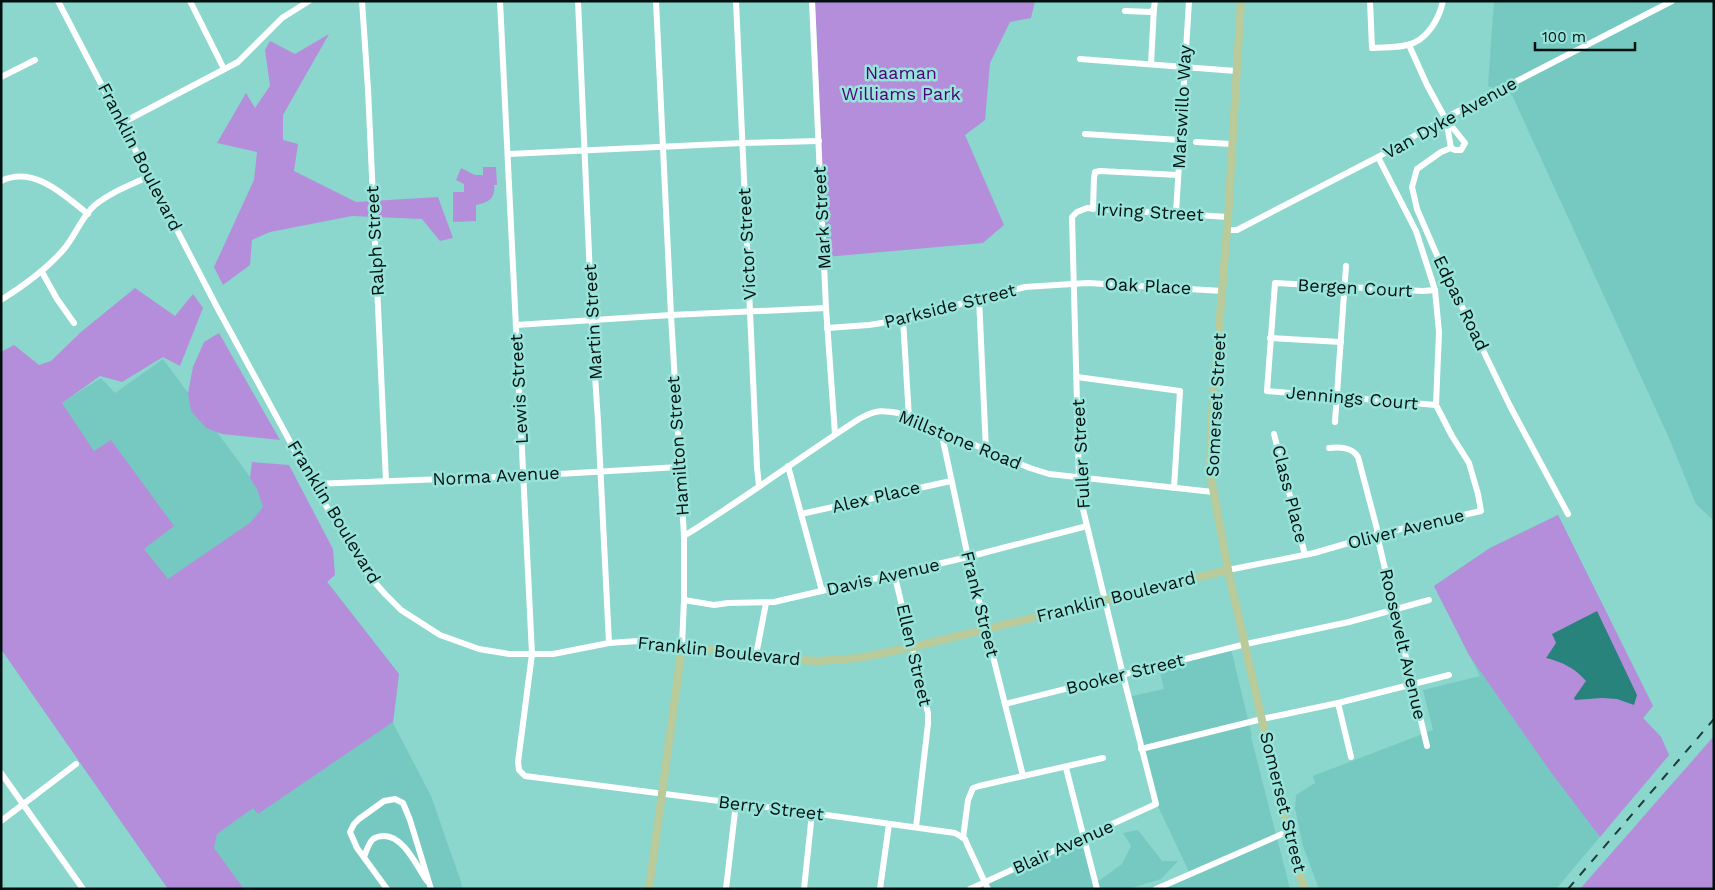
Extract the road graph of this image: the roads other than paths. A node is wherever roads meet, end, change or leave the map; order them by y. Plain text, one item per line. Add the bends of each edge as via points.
1 (58, 1) edge
2 (190, 1) edge
3 (309, 1) edge
4 (362, 1) edge
5 (500, 1) edge
6 (578, 1) edge
7 (656, 1) edge
8 (736, 1) edge
9 (812, 1) edge
10 (1189, 1) edge
11 (1241, 1) edge
12 (1370, 1) edge
13 (1443, 1) edge
14 (1672, 1) edge
15 (1154, 5) edge
16 (1124, 11) dead end
17 (1409, 45) junction
18 (1080, 59) dead end
19 (36, 60) dead end
20 (1151, 64) junction
21 (1184, 67) junction
22 (224, 69) junction
23 (1236, 71) junction
24 (1, 77) edge
25 (1445, 118) junction
26 (122, 123) junction
27 (1085, 134) dead end
28 (1180, 140) junction
29 (819, 141) junction
30 (1196, 142) dead end
31 (742, 143) junction
32 (1232, 144) junction
33 (663, 148) junction
34 (1452, 148) junction
35 (585, 151) junction
36 (509, 154) junction
37 (1378, 157) junction
38 (1178, 175) junction
39 (150, 176) junction
40 (1, 181) edge
41 (1093, 209) junction
42 (1176, 213) junction
43 (88, 214) junction
44 (1074, 214) joint
45 (1228, 217) junction
46 (1226, 230) junction
47 (1346, 266) dead end
48 (42, 272) junction
49 (1074, 284) junction
50 (1345, 287) junction
51 (1222, 290) junction
52 (1435, 290) junction
53 (979, 298) junction
54 (1, 300) edge
55 (826, 308) junction
56 (750, 312) junction
57 (670, 314) junction
58 (592, 319) junction
59 (903, 319) junction
60 (74, 322) dead end
61 (516, 325) junction
62 (827, 328) junction
63 (1270, 338) junction
64 (1341, 342) junction
65 (1077, 377) junction
66 (1337, 397) junction
67 (1436, 405) junction
68 (908, 418) junction
69 (1335, 422) dead end
70 (941, 431) junction
71 (834, 434) junction
72 (1274, 434) dead end
73 (1329, 448) dead end
74 (986, 450) junction
75 (788, 466) junction
76 (679, 467) junction
77 (601, 471) junction
78 (524, 476) junction
79 (1080, 478) junction
80 (386, 481) junction
81 (951, 481) junction
82 (313, 484) junction
83 (759, 486) junction
84 (1174, 488) junction
85 (1213, 492) junction
86 (801, 514) junction
87 (1568, 514) dead end
88 (1087, 526) junction
89 (1377, 535) junction
90 (684, 536) junction
91 (1305, 554) junction
92 (968, 557) junction
93 (1228, 570) junction
94 (894, 573) junction
95 (822, 591) junction
96 (684, 600) junction
97 (1105, 600) junction
98 (1429, 600) dead end
99 (766, 603) junction
100 (1395, 608) junction
101 (986, 629) junction
102 (608, 643) junction
103 (1246, 644) junction
104 (682, 646) junction
105 (913, 647) junction
106 (532, 654) junction
107 (756, 655) junction
108 (1122, 675) junction
109 (1449, 675) dead end
110 (1412, 684) junction
111 (1338, 703) junction
112 (1005, 704) junction
113 (1262, 719) junction
114 (1427, 746) dead end
115 (1141, 749) junction
116 (1351, 757) dead end
117 (1104, 758) dead end
118 (76, 764) dead end
119 (1066, 768) junction
120 (1, 773) edge
121 (522, 774) joint
122 (1023, 776) junction
123 (661, 795) junction
124 (736, 803) junction
125 (1156, 804) joint
126 (24, 805) junction
127 (812, 813) junction
128 (1, 821) edge
129 (889, 824) junction
130 (916, 827) junction
131 (1289, 831) junction
132 (962, 838) junction
133 (1085, 838) junction
134 (364, 857) junction
135 (986, 886) edge
136 (83, 889) edge
137 (387, 889) edge
138 (431, 889) edge
139 (649, 889) edge
140 (726, 889) edge
141 (804, 889) edge
142 (880, 889) edge
143 (970, 889) edge
144 (1097, 889) edge
145 (1156, 889) edge
146 (1305, 889) edge

1 - 26 street, Franklin Boulevard
2 - 22 street
3 - 22 street via 282,18 238,62
4 - 80 street, Ralph Street
5 - 36 street, Lewis Street
6 - 35 street, Martin Street
7 - 33 street, Hamilton Street
8 - 31 street, Victor Street
9 - 29 street, Mark Street
10 - 21 street, Marswillo Way
11 - 23 main road, Somerset Street
12 - 17 street via 1372,48
13 - 17 street via 1434,26
14 - 25 street, Van Dyke Avenue
15 - 16 street via 1151,12
15 - 20 street
17 - 25 street
18 - 20 street
19 - 24 street
20 - 21 street
21 - 23 street
21 - 28 street, Marswillo Way
22 - 26 street
23 - 32 main road, Somerset Street
25 - 34 street
25 - 34 street, Edpas Road via 1465,142 1461,150
25 - 37 street, Van Dyke Avenue
26 - 39 street, Franklin Boulevard
27 - 28 street
28 - 38 street, Marswillo Way
29 - 31 street
29 - 55 street, Mark Street
30 - 32 street
31 - 33 street
31 - 56 street, Victor Street
32 - 45 main road, Somerset Street
33 - 35 street
33 - 57 street, Hamilton Street
34 - 87 street, Edpas Road via 1417,169 1412,187 1417,209 1510,406
35 - 36 street
35 - 58 street, Martin Street
36 - 61 street, Lewis Street
37 - 46 street, Van Dyke Avenue via 1237,230
37 - 52 street, Oliver Avenue via 1416,231
38 - 41 street via 1096,172
38 - 42 street, Marswillo Way
39 - 43 street via 121,189
39 - 82 street, Franklin Boulevard
40 - 43 street via 16,177 40,180
41 - 42 street, Irving Street
41 - 44 street, Irving Street
42 - 45 street, Irving Street
43 - 48 street via 65,248
44 - 49 street, Fuller Street via 1071,225
45 - 46 main road, Somerset Street
46 - 51 main road, Somerset Street
47 - 50 street
48 - 54 street
48 - 60 street
49 - 51 street, Oak Place
49 - 53 street, Parkside Street via 1025,287
49 - 65 street, Fuller Street
50 - 52 street, Bergen Court
50 - 63 street, Bergen Court via 1275,283
50 - 64 street
51 - 85 main road, Somerset Street via 1211,427
52 - 67 street, Oliver Avenue via 1439,332
53 - 59 street, Parkside Street
53 - 74 street
55 - 56 street
55 - 62 street, Mark Street
56 - 57 street
56 - 83 street, Victor Street
57 - 58 street
57 - 76 street, Hamilton Street
58 - 61 street
58 - 77 street, Martin Street
59 - 62 street, Parkside Street
59 - 68 street
61 - 78 street, Lewis Street
62 - 71 street, Mark Street
63 - 64 street
63 - 66 street, Jennings Court via 1267,391
64 - 66 street
65 - 79 street, Fuller Street
65 - 84 street via 1180,391
66 - 67 street, Jennings Court
66 - 69 street
67 - 89 street, Oliver Avenue via 1469,463 1480,511
68 - 70 street, Millstone Road
68 - 71 street, Millstone Road via 881,410
70 - 74 street, Millstone Road
70 - 81 street, Frank Street
71 - 75 street, Millstone Road
72 - 91 street, Class Place
73 - 89 street, Roosevelt Avenue via 1344,448 1358,457
74 - 79 street, Millstone Road via 1050,474
75 - 83 street, Millstone Road
75 - 86 street
76 - 77 street, Norma Avenue
76 - 90 street, Hamilton Street
77 - 78 street, Norma Avenue
77 - 102 street, Martin Street
78 - 80 street, Norma Avenue
78 - 106 street, Lewis Street
79 - 84 street, Millstone Road
79 - 88 street, Fuller Street
80 - 82 street, Norma Avenue
81 - 86 street, Alex Place
81 - 92 street, Frank Street
82 - 106 street, Franklin Boulevard via 370,577 401,610 450,640 478,649
83 - 90 street, Millstone Road
84 - 85 street, Millstone Road
85 - 93 main road, Somerset Street
86 - 95 street
88 - 92 street, Davis Avenue
88 - 97 street, Fuller Street
89 - 91 street, Oliver Avenue
89 - 100 street, Roosevelt Avenue
90 - 96 street, Hamilton Street
91 - 93 street, Oliver Avenue
92 - 94 street, Davis Avenue
92 - 101 street, Frank Street
93 - 97 main road, Franklin Boulevard
93 - 103 main road, Somerset Street
94 - 95 street, Davis Avenue
94 - 105 street, Ellen Street
95 - 99 street, Davis Avenue
96 - 99 street, Davis Avenue via 714,605
96 - 104 street, Hamilton Street
97 - 101 main road, Franklin Boulevard
97 - 108 street, Fuller Street
98 - 100 street, Booker Street
99 - 107 street
100 - 103 street, Booker Street via 1349,622
100 - 110 street, Roosevelt Avenue
101 - 105 main road, Franklin Boulevard
101 - 112 street, Frank Street
102 - 104 street, Franklin Boulevard via 638,641
102 - 106 street, Franklin Boulevard via 553,654
103 - 108 street, Booker Street
103 - 113 main road, Somerset Street
104 - 107 main road, Franklin Boulevard
104 - 123 main road, Hamilton Street
105 - 107 main road, Franklin Boulevard via 859,658 819,661
105 - 130 street, Ellen Street via 926,700 928,724
106 - 121 street, Lewis Street via 518,762
108 - 112 street, Booker Street
108 - 115 street, Fuller Street
109 - 110 street
110 - 111 street
110 - 114 street, Roosevelt Avenue
111 - 113 street
111 - 116 street
112 - 122 street, Frank Street
113 - 115 street
113 - 131 main road, Somerset Street
115 - 125 street, Fuller Street
117 - 119 street
118 - 126 street
119 - 122 street
119 - 133 street
120 - 126 street
121 - 123 street, Berry Street
122 - 132 street via 973,788
123 - 124 street, Berry Street
123 - 139 main road, Hamilton Street
124 - 127 street, Berry Street
124 - 140 street
125 - 133 street, Blair Avenue
126 - 128 street
126 - 136 street
127 - 129 street, Berry Street
127 - 141 street
129 - 130 street, Berry Street
129 - 142 street
130 - 132 street, Berry Street via 955,833
131 - 145 street
131 - 146 main road, Somerset Street
132 - 135 street
133 - 135 street, Blair Avenue
133 - 144 street
134 - 137 street
134 - 138 street via 372,840 377,837 397,840
134 - 138 street via 351,836 354,824 384,801 395,799 403,803 410,820
135 - 143 street, Blair Avenue

